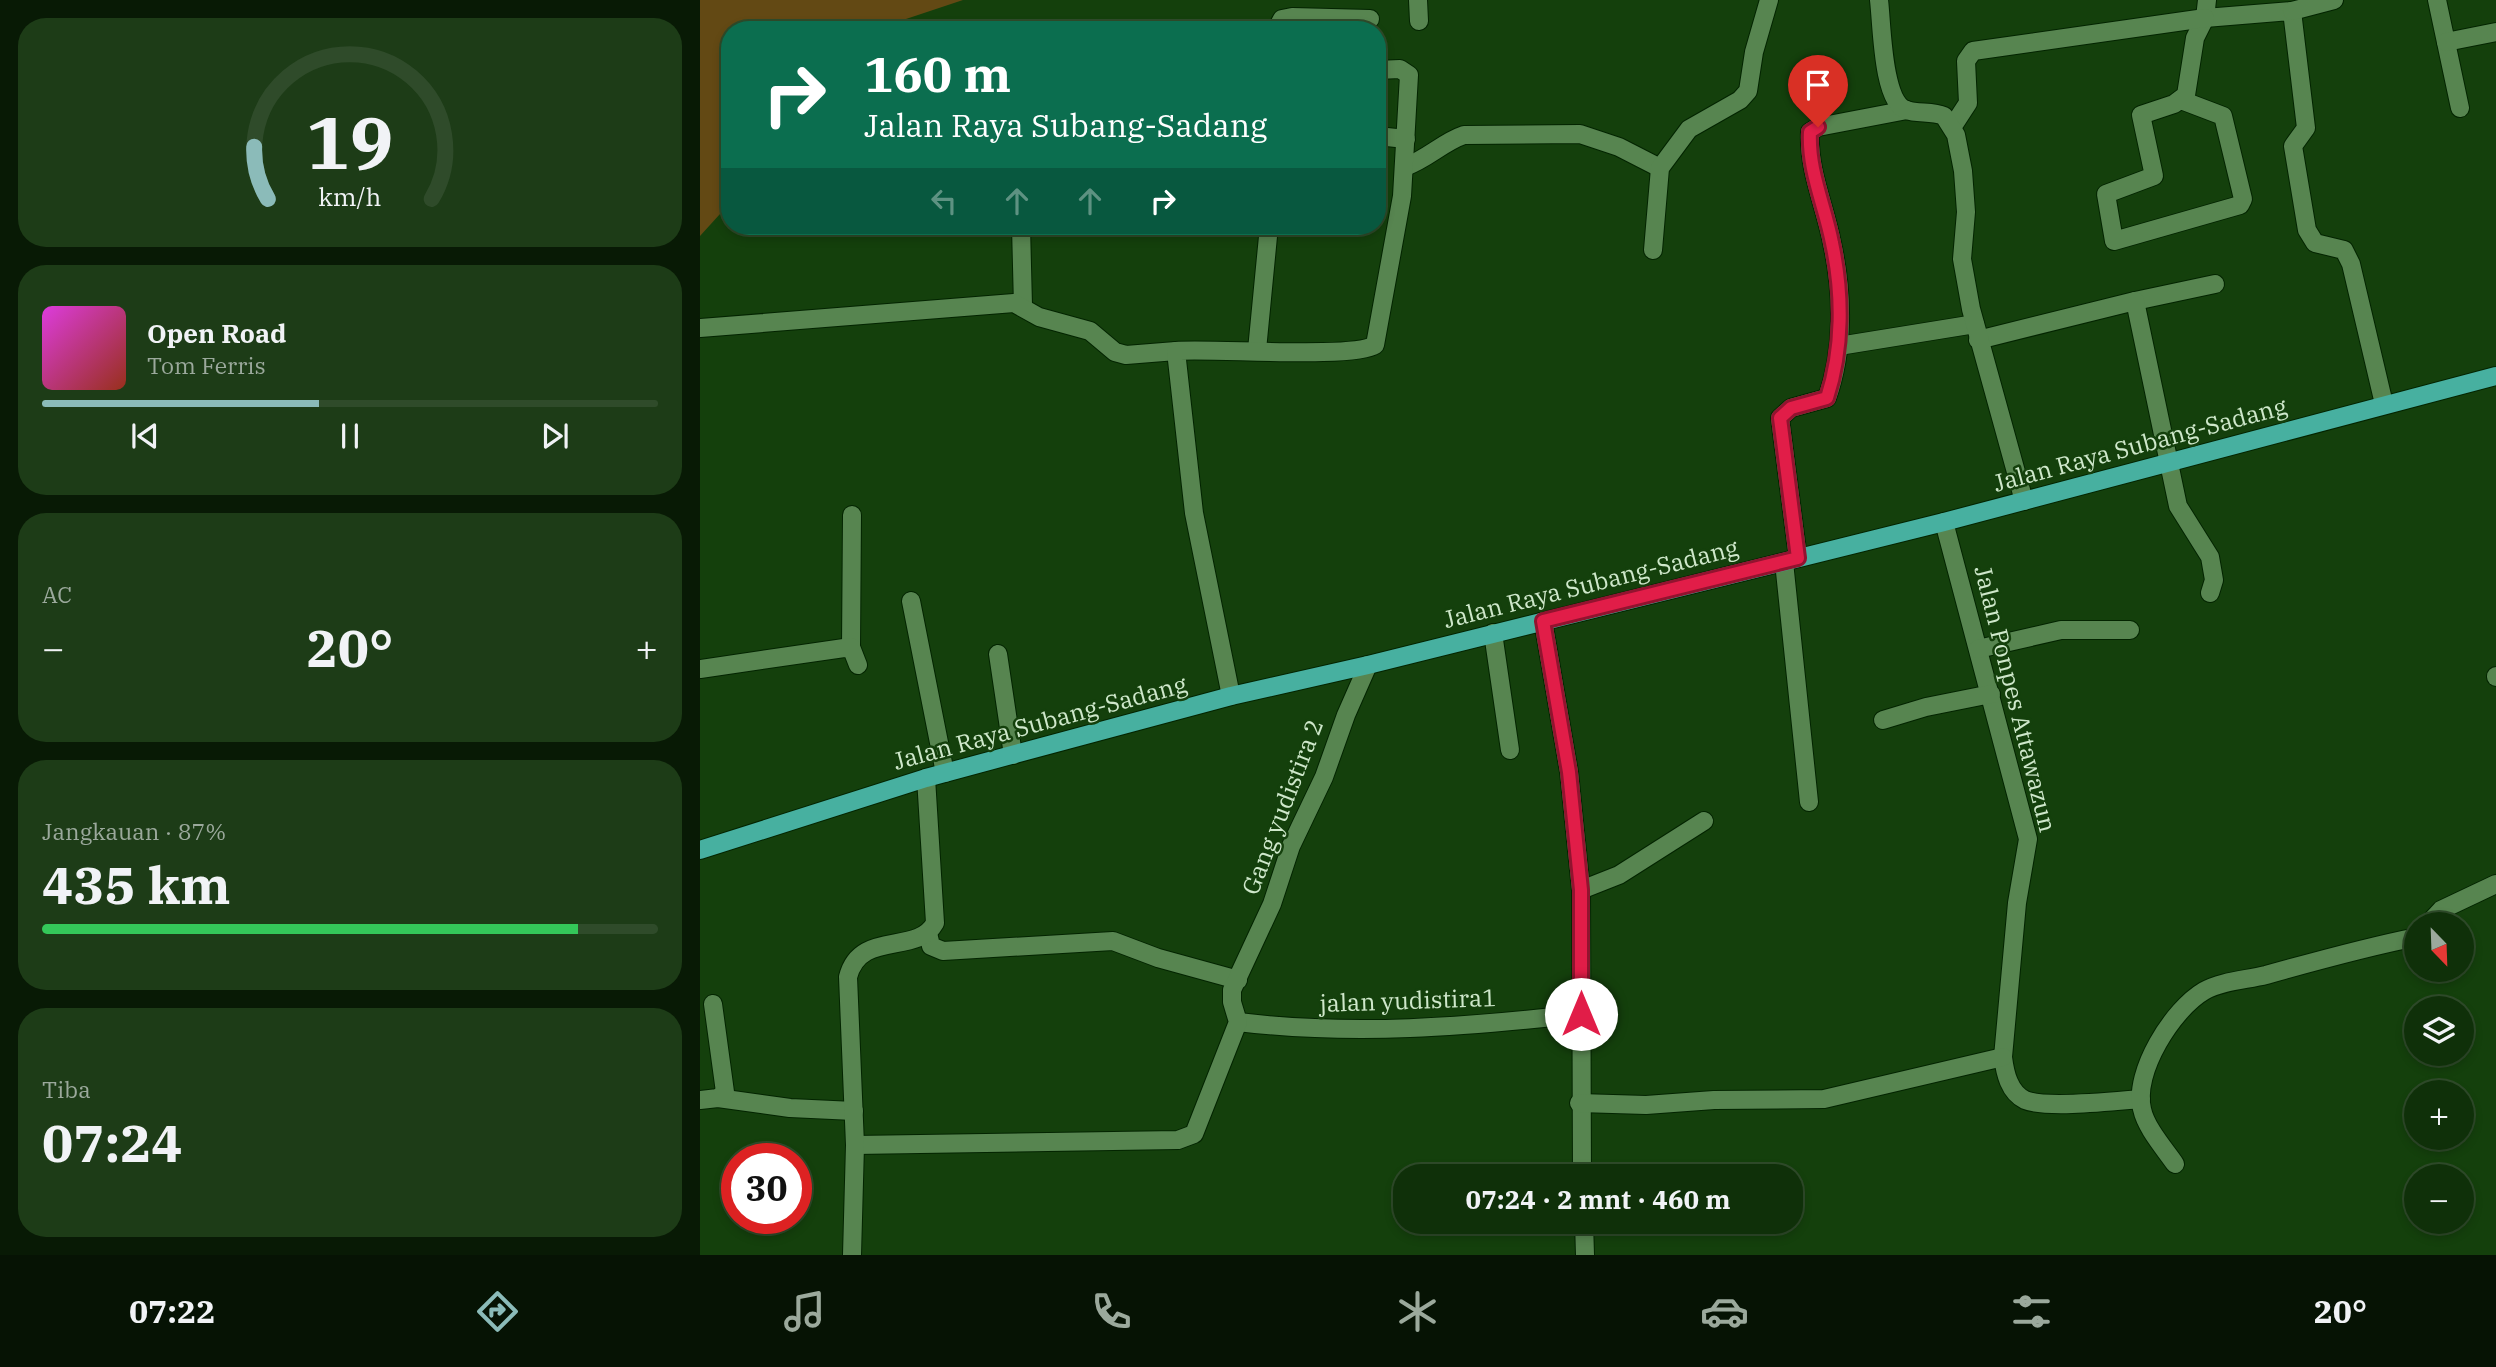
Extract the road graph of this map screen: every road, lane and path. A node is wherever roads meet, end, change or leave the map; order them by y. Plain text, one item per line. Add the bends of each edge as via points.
1 (1369, 0) edge
2 (1418, 0) edge
3 (1769, 0) edge
4 (1879, 0) edge
5 (2334, 0) edge
6 (2437, 0) edge
7 (2301, 6) edge
8 (2206, 9) edge
9 (1281, 21) edge
10 (1337, 21) edge
11 (1370, 21) edge
12 (1419, 21) dead end
13 (2496, 32) edge
14 (2446, 42) junction
15 (1386, 70) edge
16 (2181, 100) junction
17 (2460, 108) dead end
18 (1907, 110) junction
19 (1952, 126) junction
20 (1386, 137) edge
21 (1406, 139) junction
22 (1405, 167) junction
23 (1660, 168) junction
24 (1021, 235) edge
25 (1268, 235) edge
26 (1653, 250) dead end
27 (2215, 284) dead end
28 (2135, 301) junction
29 (1023, 306) junction
30 (700, 328) edge
31 (1976, 332) junction
32 (1839, 346) junction
33 (1257, 350) junction
34 (1176, 351) junction
35 (2496, 376) edge
36 (2384, 404) junction
37 (2168, 464) junction
38 (2024, 501) junction
39 (852, 515) dead end
40 (1944, 522) junction
41 (1791, 560) junction
42 (2210, 593) dead end
43 (911, 601) dead end
44 (1543, 621) junction
45 (2130, 630) dead end
46 (1493, 633) junction
47 (851, 647) junction
48 (1978, 649) junction
49 (998, 654) dead end
50 (858, 665) dead end
51 (1368, 665) junction
52 (700, 669) edge
53 (1991, 694) junction
54 (1231, 696) junction
55 (1884, 720) dead end
56 (1510, 750) dead end
57 (1013, 755) junction
58 (944, 773) junction
59 (926, 778) junction
60 (1809, 802) dead end
61 (1704, 821) dead end
62 (700, 850) edge
63 (2496, 884) edge
64 (1581, 890) junction
65 (2439, 912) edge
66 (928, 933) junction
67 (2404, 940) edge
68 (1242, 973) junction
69 (713, 1004) dead end
70 (1581, 1014) junction
71 (1238, 1022) junction
72 (2003, 1058) junction
73 (709, 1099) edge
74 (2141, 1099) junction
75 (1579, 1103) junction
76 (854, 1111) junction
77 (855, 1144) junction
78 (1582, 1164) edge
79 (2175, 1164) dead end
80 (1584, 1234) edge
81 (852, 1255) edge
82 (1585, 1255) edge

1 - 11 street
2 - 12 street
3 - 23 street via 1748,91 1689,129
4 - 18 street via 1890,87 1894,99
5 - 7 street
6 - 14 street
7 - 8 street
7 - 36 street via 2306,128 2294,146 2307,230 2315,243 2344,250 2351,264
8 - 16 street via 2195,38 2189,88
8 - 19 street via 1973,51 1966,61 1968,103
9 - 10 street via 1292,17
13 - 14 street
14 - 17 street
15 - 21 street via 1400,69 1409,75
16 - 16 street via 2141,115 2155,173 2149,180 2106,194 2114,241 2240,205 2243,199 2223,116
18 - 19 street via 1944,116
18 - 32 street via 1810,132 1814,175 1833,244
19 - 31 street via 1966,195 1962,259
20 - 21 street
21 - 22 street
22 - 23 street via 1464,135 1580,134
22 - 33 street via 1375,345 1326,351
23 - 26 street
24 - 29 street
25 - 33 street
27 - 28 street
28 - 31 street
28 - 37 street
29 - 30 street via 1003,303
29 - 34 street via 1039,317 1090,331 1115,352
31 - 32 street
31 - 38 street
32 - 41 street via 1827,398 1791,408 1780,418
33 - 34 street
34 - 54 street via 1194,513
35 - 36 main road, Jalan Raya Subang-Sadang
36 - 37 main road, Jalan Raya Subang-Sadang
37 - 38 main road, Jalan Raya Subang-Sadang
37 - 42 street via 2178,506 2210,558 2214,580
38 - 40 main road, Jalan Raya Subang-Sadang
39 - 47 street
40 - 41 main road, Jalan Raya Subang-Sadang
40 - 48 street, Jalan Ponpes Attawazun
41 - 44 main road, Jalan Raya Subang-Sadang
41 - 60 street
43 - 58 street
44 - 46 main road, Jalan Raya Subang-Sadang
44 - 64 street via 1569,772
45 - 48 street via 2061,630
46 - 51 main road, Jalan Raya Subang-Sadang
46 - 56 street
47 - 50 street
47 - 52 street
48 - 53 street, Jalan Ponpes Attawazun
49 - 57 street
51 - 54 main road, Jalan Raya Subang-Sadang
51 - 68 street, Gang yudistira 2
53 - 55 street
53 - 72 street, Jalan Ponpes Attawazun via 2028,839 2017,903
54 - 57 main road, Jalan Raya Subang-Sadang
57 - 58 main road, Jalan Raya Subang-Sadang
58 - 59 main road, Jalan Raya Subang-Sadang
59 - 62 main road, Jalan Raya Subang-Sadang
59 - 66 street via 937,915
61 - 64 street via 1619,875
63 - 65 street
64 - 70 street
66 - 68 street via 931,946 943,951 1113,941 1158,958
66 - 76 street via 864,951 852,963 848,977
67 - 74 street via 2202,992 2178,1013 2162,1037 2147,1065
68 - 71 street, Gang yudistira 2 via 1231,996
69 - 73 street via 726,1086 725,1092
70 - 71 street, jalan yudistira1 via 1452,1028 1304,1030
70 - 75 street
71 - 77 street via 1190,1138
72 - 74 street, Jalan Ponpes Attawazun via 2006,1076 2026,1100
72 - 75 street via 1824,1099
73 - 76 street
74 - 79 street via 2148,1123
75 - 78 street
76 - 77 street
77 - 81 street
80 - 82 street

